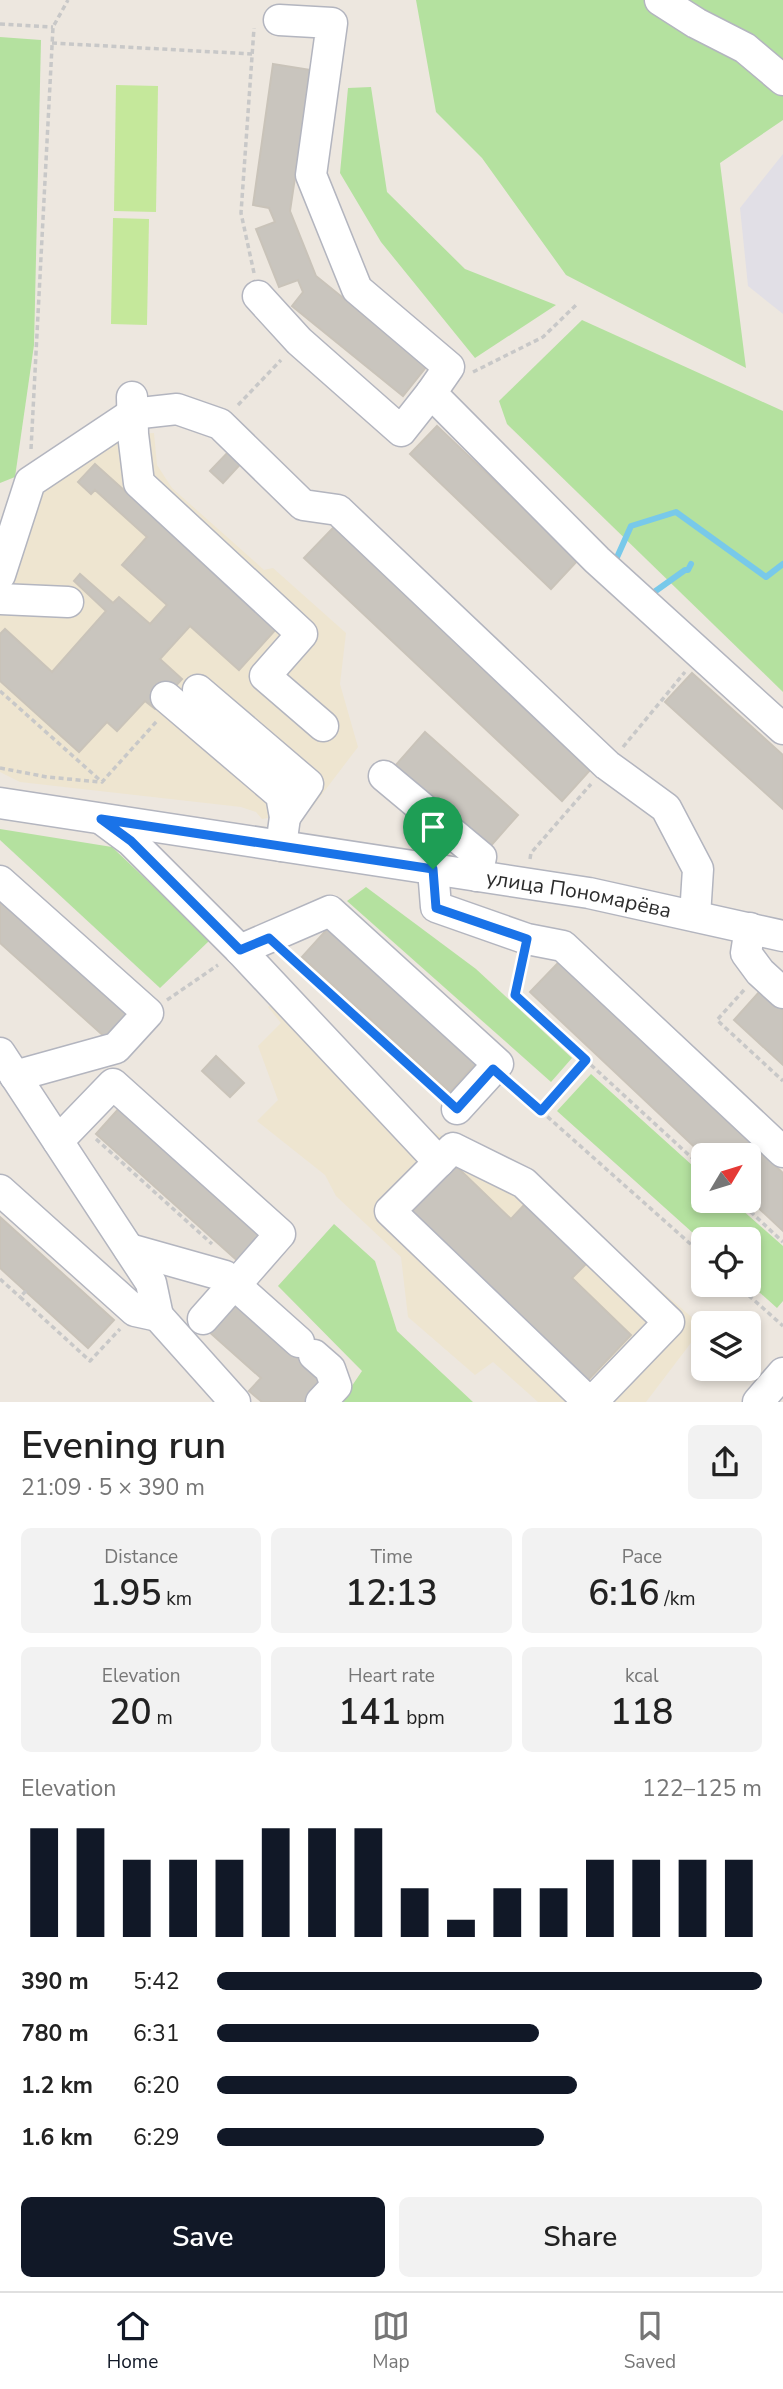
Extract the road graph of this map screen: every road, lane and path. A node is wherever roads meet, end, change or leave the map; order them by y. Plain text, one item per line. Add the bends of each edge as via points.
1 (68, 0) edge
2 (660, 0) edge
3 (279, 20) joint
4 (0, 24) edge
5 (53, 27) junction
6 (52, 43) junction
7 (252, 54) junction
8 (783, 80) edge
9 (258, 296) joint
10 (576, 305) dead end
11 (299, 341) junction
12 (468, 374) dead end
13 (431, 393) junction
14 (132, 405) junction
15 (220, 424) junction
16 (30, 482) junction
17 (0, 575) edge
18 (0, 599) edge
19 (68, 602) dead end
20 (700, 654) junction
21 (0, 691) edge
22 (179, 697) joint
23 (323, 726) dead end
24 (783, 729) edge
25 (612, 759) junction
26 (0, 768) edge
27 (384, 776) dead end
28 (102, 782) junction
29 (0, 803) edge
30 (101, 819) junction
31 (281, 846) junction
32 (531, 853) dead end
33 (433, 869) junction
34 (477, 876) junction
35 (0, 881) edge
36 (695, 916) junction
37 (750, 928) junction
38 (783, 936) edge
39 (269, 938) junction
40 (527, 939) junction
41 (240, 950) junction
42 (760, 972) junction
43 (783, 993) edge
44 (148, 1013) junction
45 (586, 1060) junction
46 (8, 1064) edge
47 (493, 1069) junction
48 (783, 1081) edge
49 (457, 1109) joint
50 (541, 1111) junction
51 (68, 1132) junction
52 (783, 1152) edge
53 (691, 1157) edge
54 (439, 1162) junction
55 (0, 1190) edge
56 (752, 1213) edge
57 (783, 1242) edge
58 (691, 1244) edge
59 (216, 1247) dead end
60 (129, 1249) junction
61 (0, 1279) edge
62 (240, 1279) junction
63 (26, 1291) dead end
64 (20, 1297) junction
65 (751, 1297) edge
66 (147, 1314) junction
67 (203, 1319) dead end
68 (783, 1326) edge
69 (783, 1373) edge
70 (235, 1402) edge
71 (321, 1402) edge
72 (591, 1402) edge
73 (758, 1402) edge

1 - 5 path
2 - 8 street via 745,48
3 - 7 path via 254,26
3 - 13 street via 332,23 311,175 357,289 449,367
4 - 5 path
5 - 6 path
6 - 7 path
6 - 16 path
7 - 9 path via 241,213
9 - 11 street
10 - 12 path via 543,337
11 - 13 street via 401,431
11 - 15 path
13 - 20 street via 597,560
14 - 15 street via 177,409
14 - 16 street
14 - 23 street via 139,483 302,634 265,676
15 - 25 street via 303,505 338,510
16 - 17 street
18 - 19 street
20 - 24 street
20 - 25 path
21 - 28 path
22 - 28 path
22 - 31 street via 308,784 285,817
25 - 32 path
25 - 36 street via 666,808 698,869
26 - 28 path
27 - 34 street via 481,857
29 - 30 street, улица Пономарёва
30 - 31 street, улица Пономарёва
30 - 41 street via 131,841
31 - 33 street, улица Пономарёва
33 - 34 street, улица Пономарёва
33 - 40 street via 436,908
34 - 36 street, улица Пономарёва via 589,892
35 - 44 street
36 - 37 street, улица Пономарёва
37 - 38 street, улица Пономарёва
37 - 42 street via 746,953
39 - 41 street
39 - 47 street via 330,911 498,1064
39 - 49 path
40 - 45 path via 515,995
40 - 52 street via 562,946
41 - 44 path
41 - 54 street
42 - 43 street
42 - 48 path via 717,1020
44 - 46 street via 116,1048
45 - 50 path
45 - 53 path
46 - 51 street
47 - 49 street
47 - 50 path
50 - 58 path
51 - 59 path
51 - 60 street
51 - 62 street via 113,1083 281,1234
54 - 72 street via 390,1211
54 - 72 street via 453,1148 524,1183 669,1322
55 - 66 street
56 - 57 path
60 - 62 street
60 - 66 street via 151,1283
61 - 64 path
62 - 67 street
62 - 71 street via 330,1369 335,1386
63 - 64 path
64 - 66 path via 90,1361
65 - 68 path
66 - 70 street
69 - 73 street

